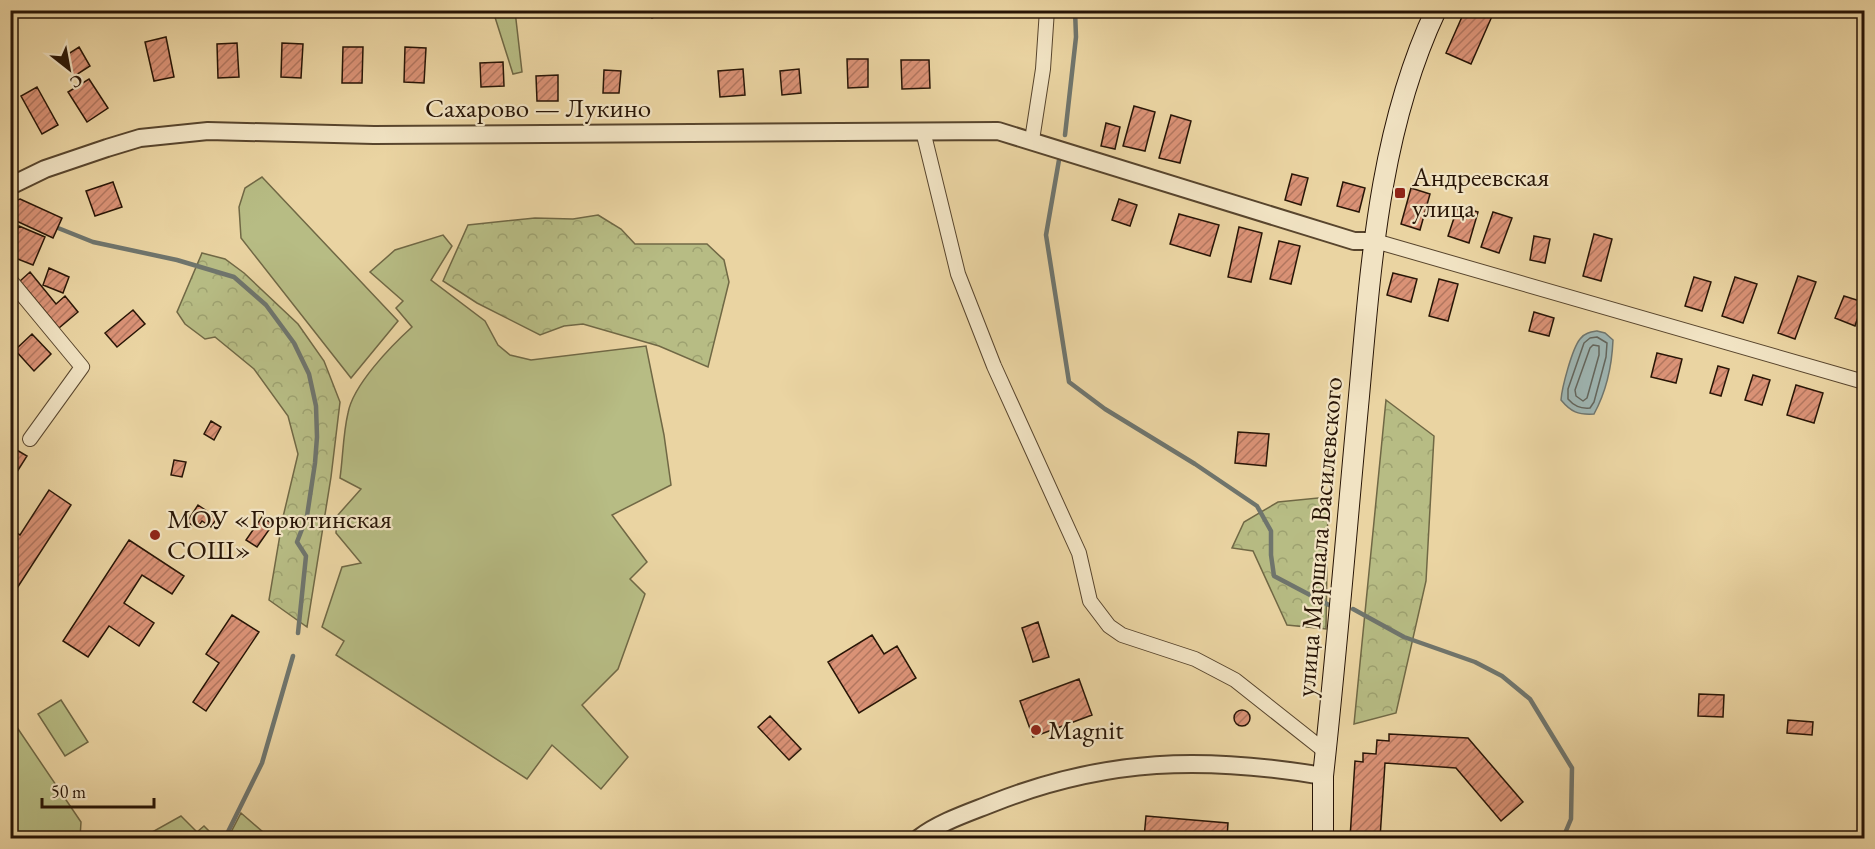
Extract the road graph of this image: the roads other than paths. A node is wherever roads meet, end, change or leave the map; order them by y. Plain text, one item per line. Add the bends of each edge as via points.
1 (1047, 10) edge
2 (1436, 10) edge
3 (923, 131) junction
4 (1032, 140) junction
5 (10, 186) edge
6 (1375, 241) junction
7 (10, 280) edge
8 (1864, 382) edge
9 (30, 439) dead end
10 (1326, 752) junction
11 (1323, 776) junction
12 (919, 838) edge
13 (1323, 838) edge

1 - 4 street
2 - 6 main road, улица Маршала Василевского via 1395,124
3 - 4 street, Сахарово — Лукино via 998,130
3 - 5 street, Сахарово — Лукино via 386,135 208,131 140,138 45,169
3 - 10 street via 958,274 994,366 1078,553 1090,601 1109,626 1122,635 1194,659 1235,680
4 - 6 street, Сахарово — Лукино via 1354,241
6 - 8 street
6 - 10 main road, улица Маршала Василевского
7 - 9 street via 81,367
10 - 11 main road, улица Маршала Василевского
11 - 12 street via 1235,764 1148,764 1109,769 1005,798
11 - 13 main road, улица Маршала Василевского

